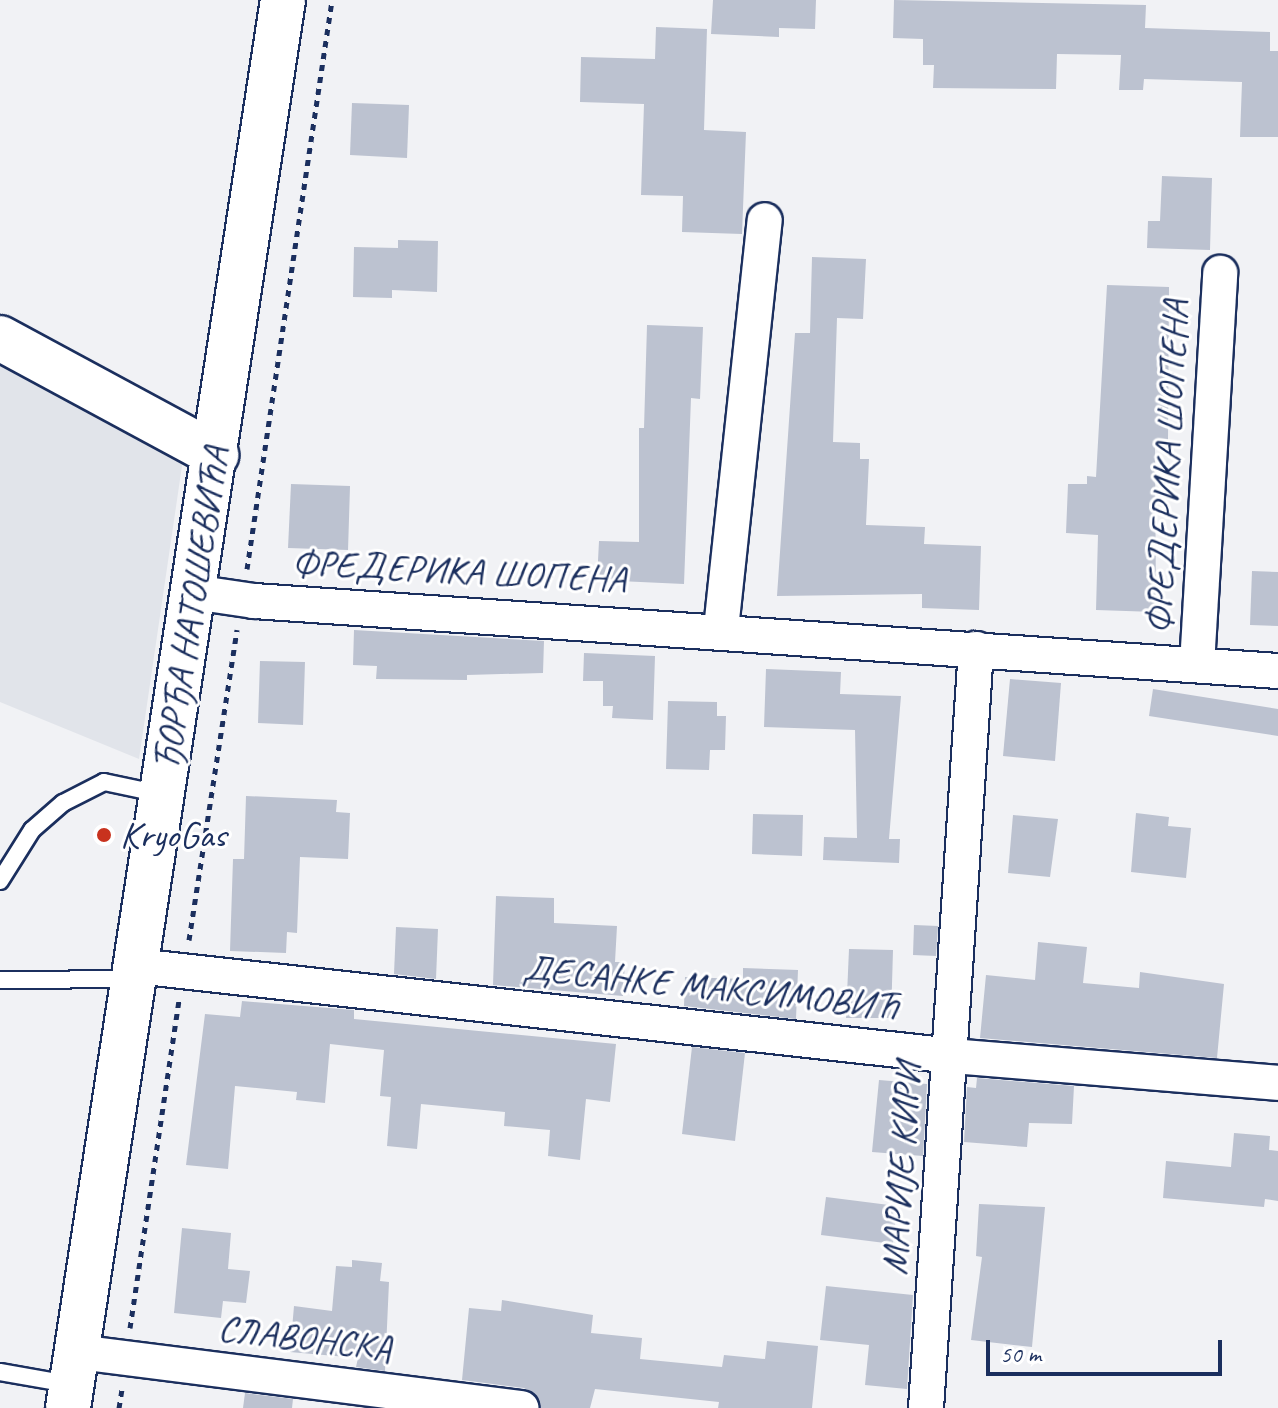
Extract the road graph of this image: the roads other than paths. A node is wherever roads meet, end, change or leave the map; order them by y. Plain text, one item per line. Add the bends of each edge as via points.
1 (283, 0) edge
2 (765, 220) dead end
3 (1220, 273) dead end
4 (0, 338) edge
5 (216, 455) junction
6 (193, 592) junction
7 (721, 629) junction
8 (976, 649) junction
9 (1197, 665) junction
10 (1278, 671) edge
11 (162, 794) junction
12 (0, 881) edge
13 (134, 973) junction
14 (0, 980) edge
15 (952, 1056) junction
16 (1278, 1083) edge
17 (0, 1372) edge
18 (73, 1382) edge
19 (521, 1408) edge
20 (926, 1408) edge

1 - 5 street, ЂОРЂА НАТОШЕВИЋА
2 - 7 street
3 - 9 street, ФРЕДЕРИКА ШОПЕНА
4 - 5 street
5 - 6 street, ЂОРЂА НАТОШЕВИЋА
6 - 7 street, ФРЕДЕРИКА ШОПЕНА
6 - 11 street, ЂОРЂА НАТОШЕВИЋА
7 - 8 street, ФРЕДЕРИКА ШОПЕНА
8 - 9 street, ФРЕДЕРИКА ШОПЕНА
8 - 15 street, МАРИЈЕ КИРИ
9 - 10 street, ФРЕДЕРИКА ШОПЕНА
11 - 12 lane via 104,782 63,803 32,830
11 - 13 street, ЂОРЂА НАТОШЕВИЋА
13 - 14 lane
13 - 15 street, ДЕСАНКЕ МАКСИМОВИЋ via 184,971
13 - 18 street, ЂОРЂА НАТОШЕВИЋА
15 - 16 street, ДЕСАНКЕ МАКСИМОВИЋ
15 - 20 street, МАРИЈЕ КИРИ
17 - 18 lane
18 - 19 street, СЛАВОНСКА via 126,1358

